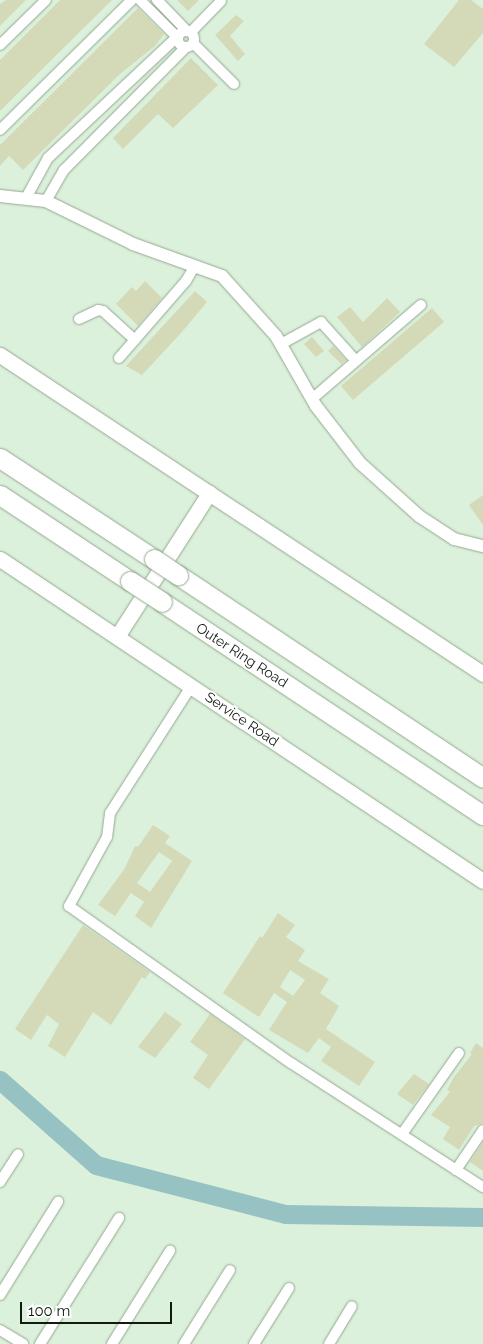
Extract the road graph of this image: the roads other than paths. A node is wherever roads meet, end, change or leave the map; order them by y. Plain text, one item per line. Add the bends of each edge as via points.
1 (46, 0) edge
2 (132, 0) edge
3 (140, 0) edge
4 (157, 0) edge
5 (222, 1) dead end
6 (189, 31) junction
7 (178, 37) junction
8 (0, 45) edge
9 (190, 45) junction
10 (234, 84) dead end
11 (0, 130) edge
12 (0, 196) edge
13 (26, 198) junction
14 (46, 201) junction
15 (194, 267) junction
16 (420, 305) dead end
17 (79, 319) dead end
18 (135, 340) junction
19 (281, 344) junction
20 (0, 355) edge
21 (119, 358) dead end
22 (356, 361) junction
23 (312, 399) junction
24 (0, 458) edge
25 (209, 493) junction
26 (0, 495) edge
27 (483, 546) edge
28 (0, 559) edge
29 (118, 635) junction
30 (483, 674) edge
31 (192, 685) junction
32 (483, 778) edge
33 (483, 815) edge
34 (483, 881) edge
35 (459, 1054) dead end
36 (483, 1130) edge
37 (402, 1134) junction
38 (18, 1154) dead end
39 (456, 1170) junction
40 (0, 1182) edge
41 (483, 1187) edge
42 (58, 1202) dead end
43 (118, 1218) dead end
44 (170, 1251) dead end
45 (230, 1270) dead end
46 (289, 1288) dead end
47 (0, 1295) edge
48 (352, 1306) dead end
49 (0, 1330) edge
50 (23, 1344) edge
51 (40, 1344) edge
52 (112, 1344) edge
53 (184, 1344) edge
54 (254, 1344) edge
55 (329, 1344) edge

1 - 8 street
2 - 11 street
3 - 7 street
4 - 6 street
5 - 6 street
6 - 7 street
6 - 9 street
7 - 9 street via 180,44
7 - 13 street via 48,158
9 - 10 street
9 - 14 street via 64,170
12 - 13 street
13 - 14 street
14 - 15 street via 133,244
15 - 18 street via 186,281
15 - 19 street via 222,276
16 - 22 street
17 - 18 street via 98,310 103,311
18 - 21 street
19 - 22 street via 321,322
19 - 23 street
20 - 25 main road
22 - 23 street
23 - 27 street via 360,463 419,516 454,539
24 - 32 highway, bridge
25 - 29 main road
25 - 30 main road
26 - 33 highway, Outer Ring Road, bridge
28 - 29 main road, Service Road
29 - 31 main road, Service Road
31 - 34 main road, Service Road
31 - 37 street via 110,813 107,837 69,906 291,1063
35 - 37 street
36 - 39 street
37 - 39 street
38 - 40 street
39 - 41 street
42 - 47 street
43 - 51 street
44 - 52 street
45 - 53 street
46 - 54 street
48 - 55 street
49 - 50 street

